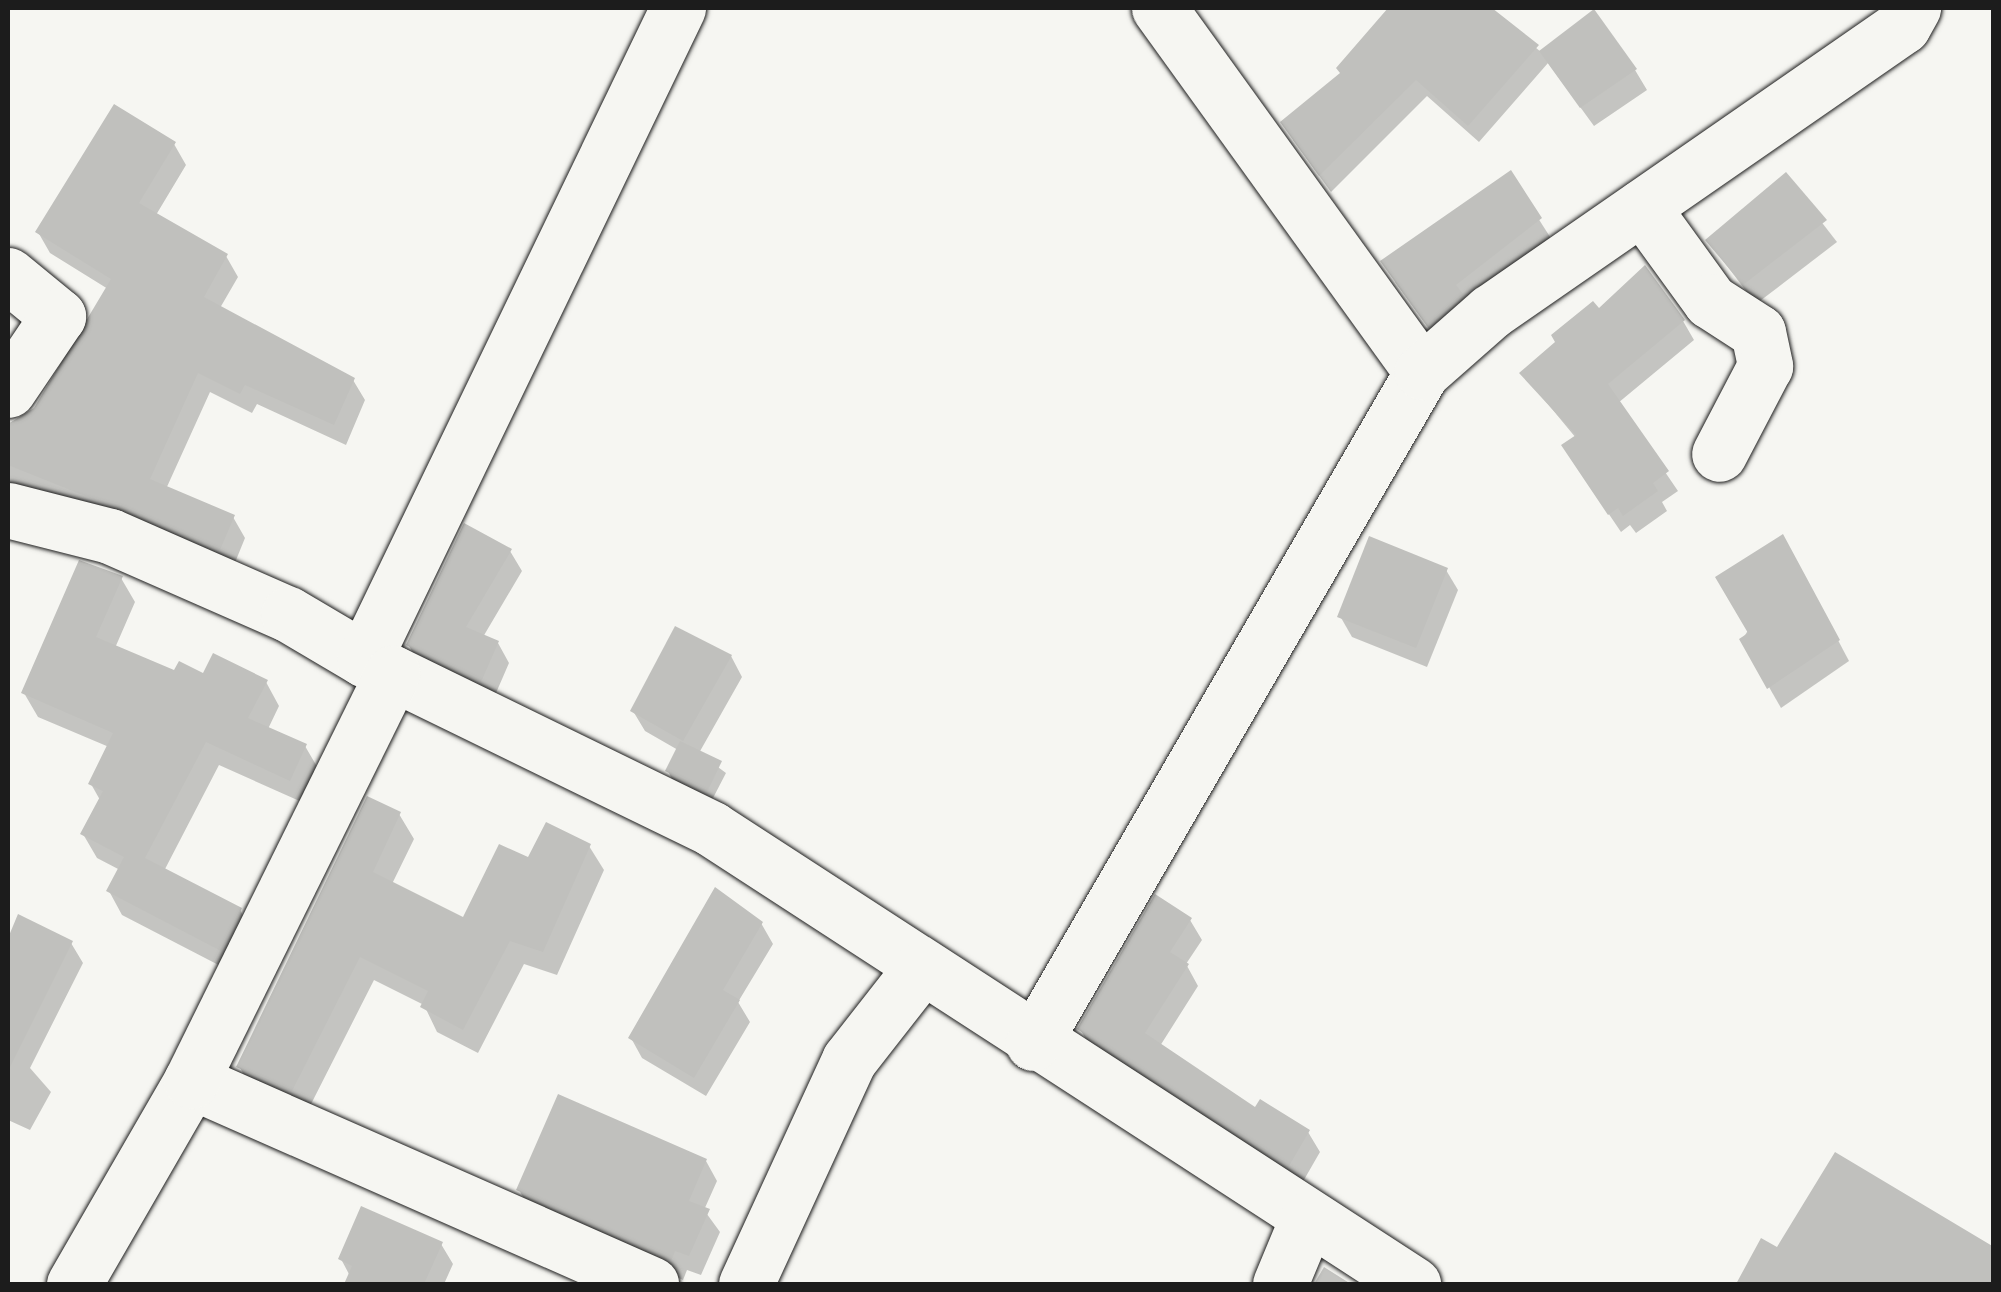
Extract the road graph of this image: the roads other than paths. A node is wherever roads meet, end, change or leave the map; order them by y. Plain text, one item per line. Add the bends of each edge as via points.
1 (678, 8) edge
2 (1159, 8) edge
3 (1904, 14) edge
4 (1642, 207) junction
5 (8, 274) edge
6 (1422, 372) junction
7 (8, 390) edge
8 (1719, 454) dead end
9 (8, 510) edge
10 (378, 666) junction
11 (920, 968) junction
12 (1032, 1043) junction
13 (190, 1081) junction
14 (1307, 1219) junction
15 (74, 1284) edge
16 (651, 1284) edge
17 (746, 1284) edge
18 (1280, 1284) edge
19 (1413, 1284) edge

1 - 10 street
2 - 6 street
3 - 4 street
4 - 6 street via 1490,312
4 - 8 street via 1710,300 1758,332 1765,366
5 - 7 street via 58,316
6 - 12 street
9 - 10 street via 110,536 288,614
10 - 11 street via 712,830
10 - 13 street
11 - 12 street
11 - 17 street via 849,1060
12 - 14 street
13 - 15 street
13 - 16 street
14 - 18 street
14 - 19 street

